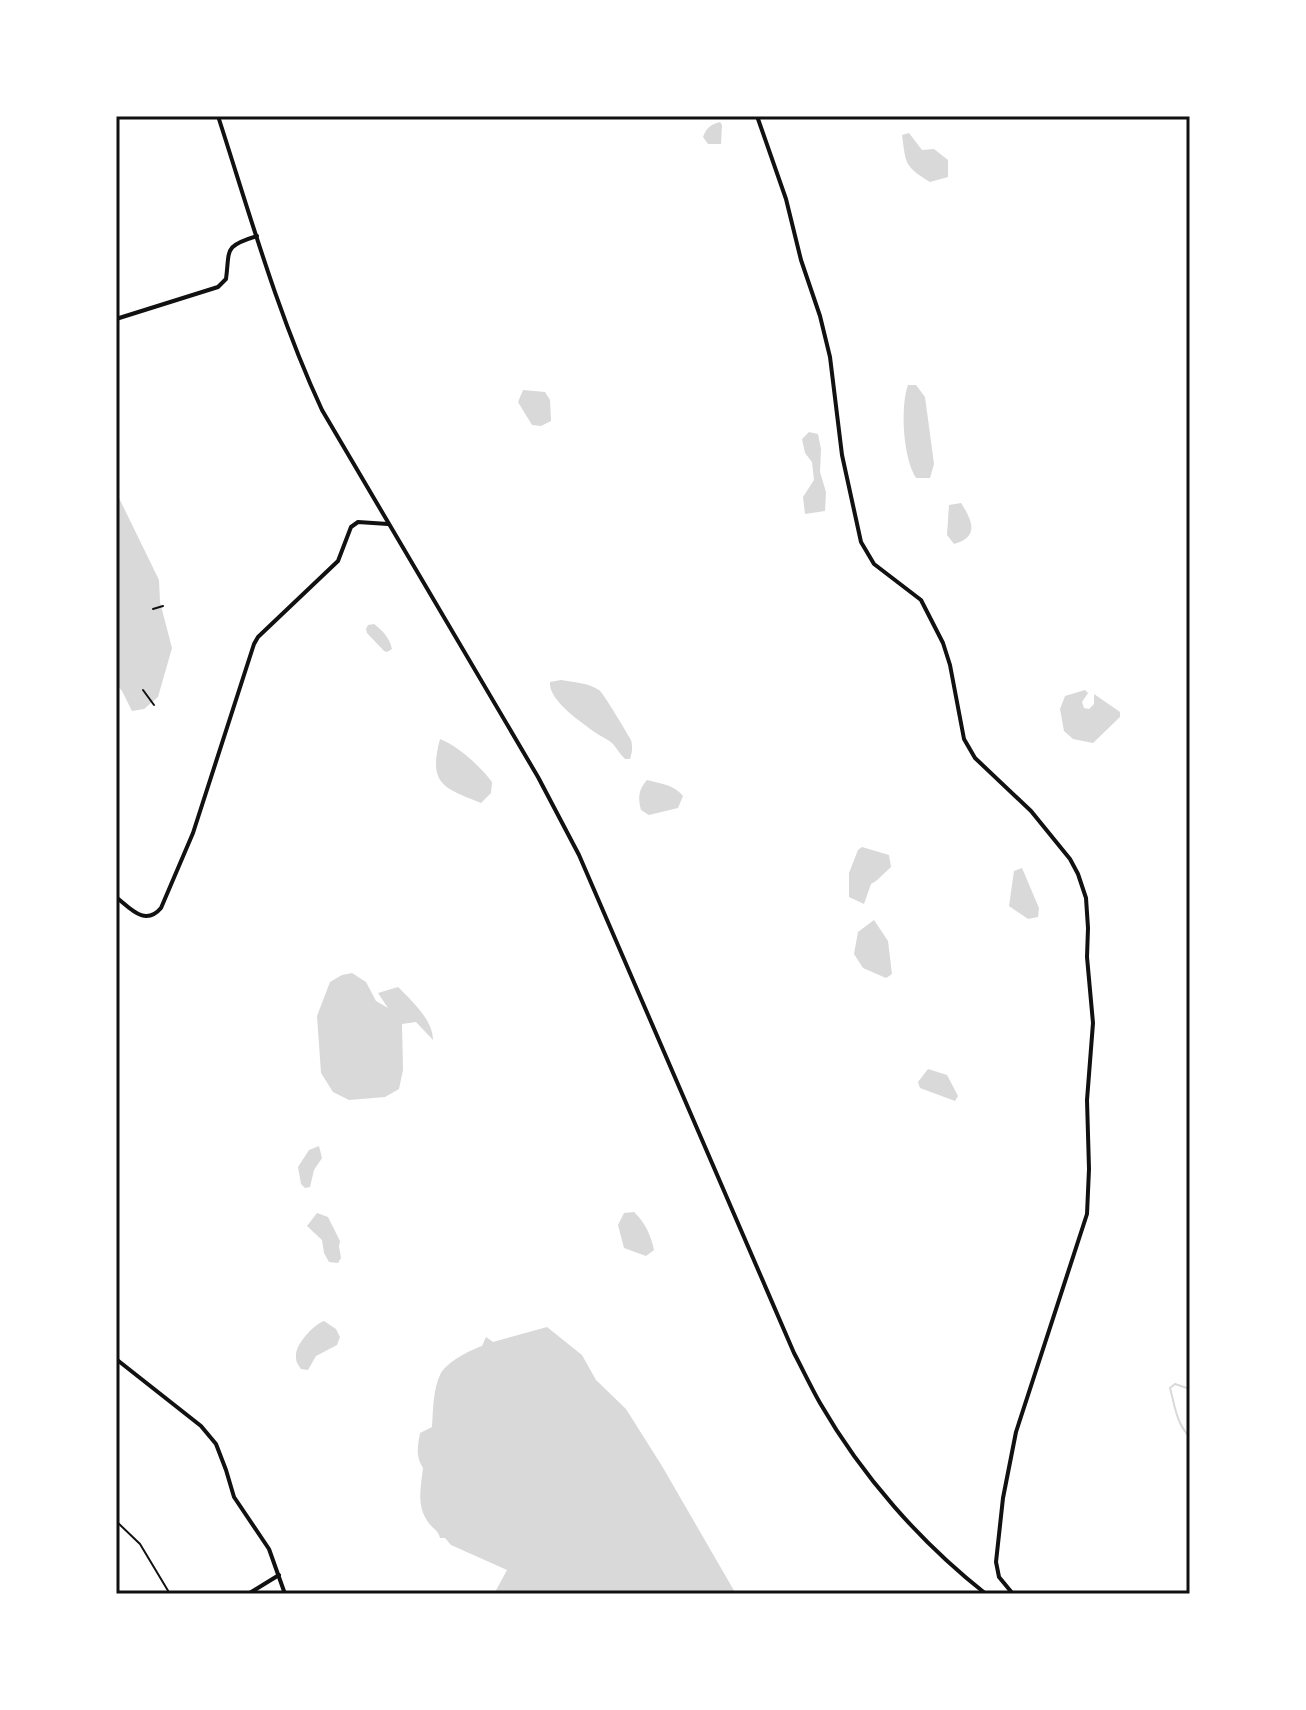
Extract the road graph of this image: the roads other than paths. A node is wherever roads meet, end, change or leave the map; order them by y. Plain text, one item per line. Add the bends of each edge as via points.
1 (218, 116) edge
2 (757, 116) edge
3 (257, 236) junction
4 (116, 319) edge
5 (389, 524) junction
6 (116, 897) edge
7 (116, 1359) edge
8 (116, 1521) edge
9 (279, 1575) junction
10 (170, 1594) edge
11 (248, 1594) edge
12 (285, 1594) edge
13 (986, 1594) edge
14 (1013, 1594) edge

1 - 3 street
2 - 14 street via 820,316 861,542 874,564 921,600 950,665 964,739 975,758 1031,811 1070,859 1086,898 1093,1023 1087,1214 1016,1432 1003,1498 996,1562 999,1577
3 - 4 street via 232,248 226,279 218,287
3 - 5 street via 285,326 322,410
5 - 6 street via 354,524 338,561 258,637 193,833 161,908 149,917 140,915
5 - 13 street via 579,855 820,1403 895,1508
7 - 9 street via 201,1426 216,1444 234,1497 269,1549
8 - 10 lane via 140,1544
9 - 11 street
9 - 12 street

